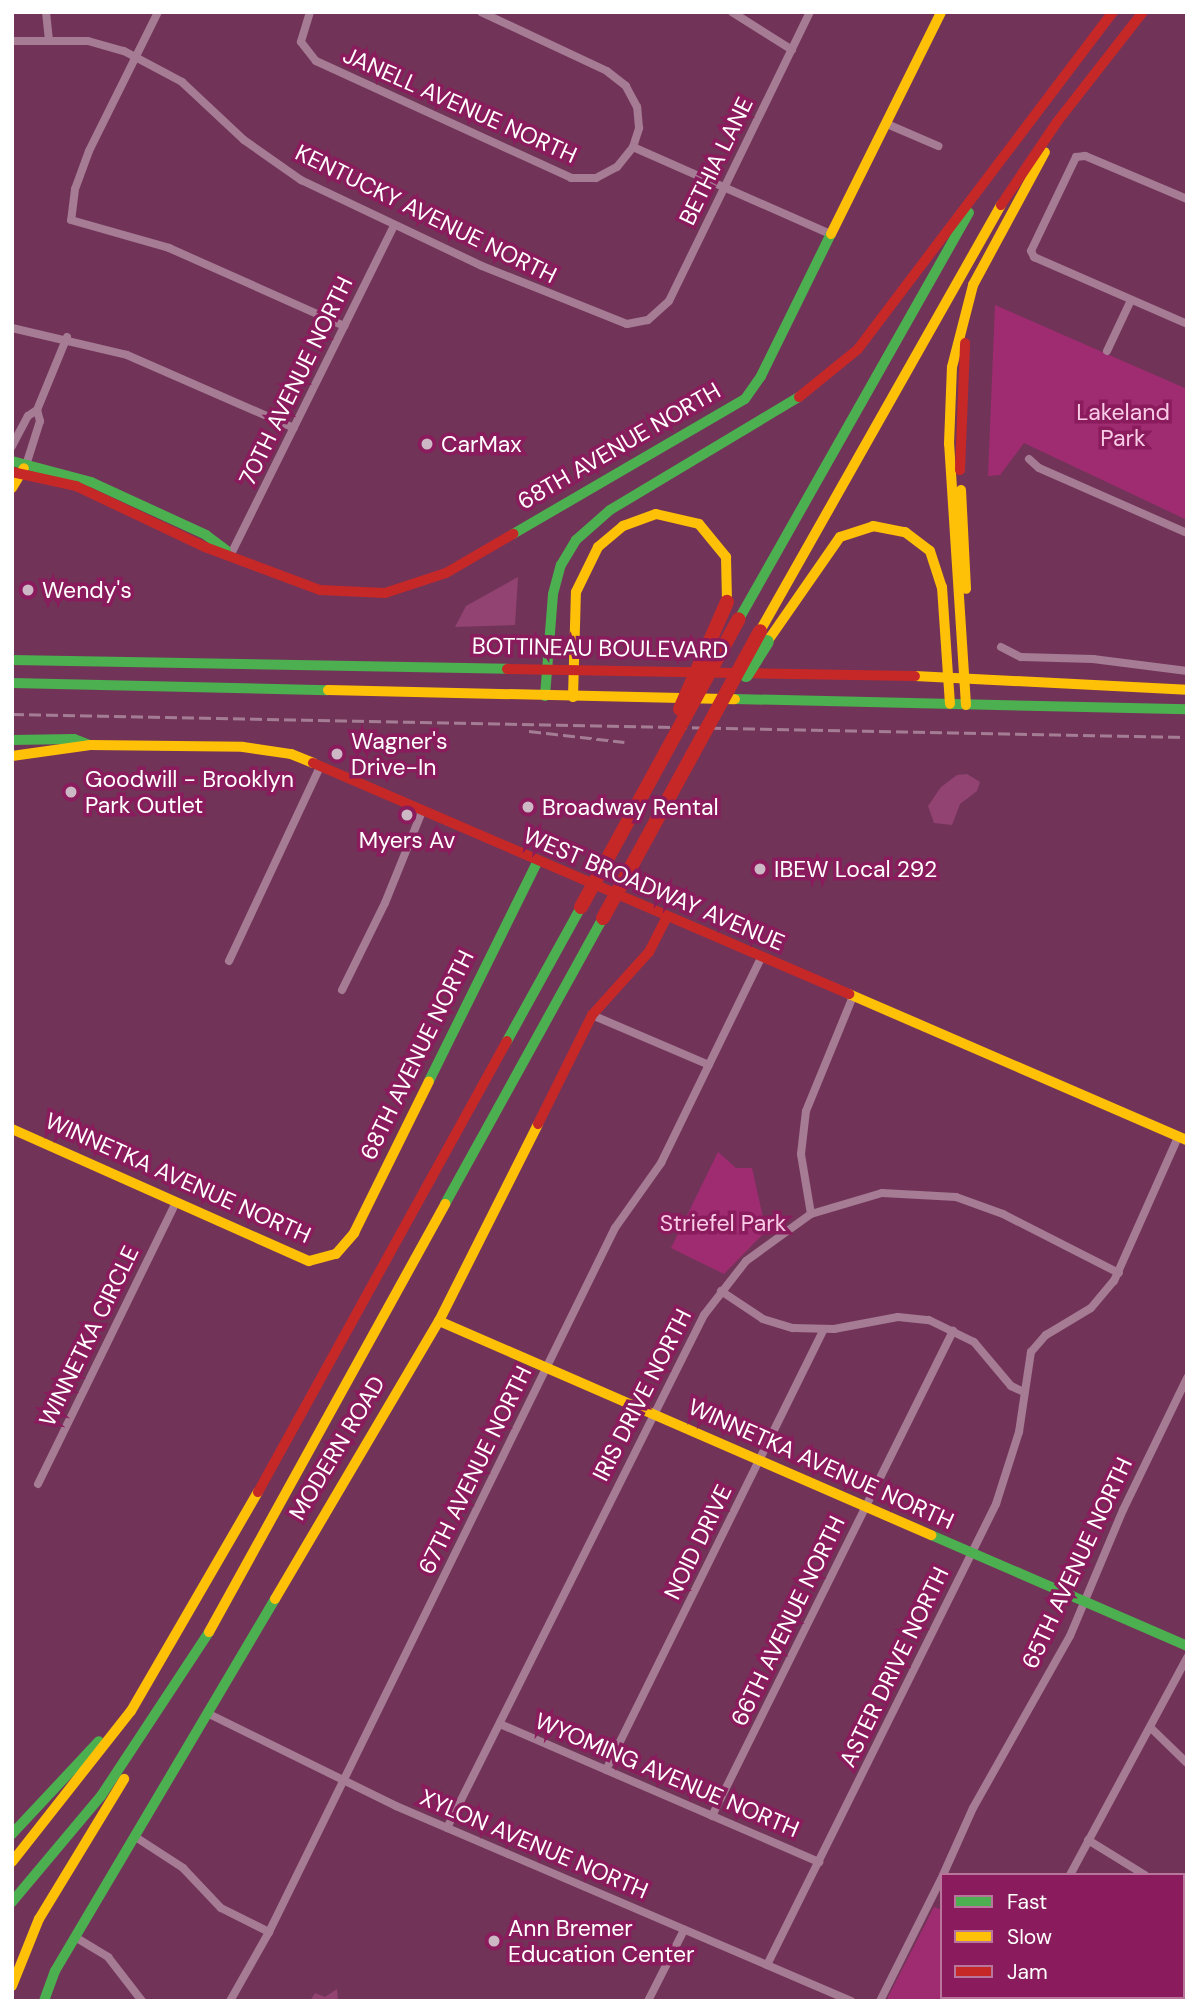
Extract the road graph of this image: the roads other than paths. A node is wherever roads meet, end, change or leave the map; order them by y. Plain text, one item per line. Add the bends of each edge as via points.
1 (46, 12) edge
2 (158, 12) edge
3 (310, 12) edge
4 (481, 12) edge
5 (732, 12) edge
6 (810, 12) edge
7 (941, 12) edge
8 (1113, 12) edge
9 (1143, 12) edge
10 (12, 41) edge
11 (49, 41) junction
12 (792, 50) junction
13 (136, 57) junction
14 (1071, 105) junction
15 (887, 124) junction
16 (1021, 133) junction
17 (938, 146) dead end
18 (633, 147) junction
19 (1187, 187) edge
20 (724, 188) junction
21 (1184, 198) edge
22 (394, 225) junction
23 (830, 234) junction
24 (1131, 300) junction
25 (648, 320) joint
26 (1187, 324) edge
27 (344, 326) junction
28 (12, 328) edge
29 (67, 337) junction
30 (1107, 351) dead end
31 (37, 410) junction
32 (294, 428) junction
33 (12, 446) edge
34 (1029, 459) dead end
35 (18, 467) edge
36 (12, 488) edge
37 (1187, 533) edge
38 (231, 554) junction
39 (764, 636) junction
40 (1001, 647) dead end
41 (12, 660) edge
42 (547, 668) junction
43 (574, 669) junction
44 (1187, 671) edge
45 (958, 677) junction
46 (12, 683) edge
47 (1187, 690) edge
48 (545, 696) junction
49 (573, 697) junction
50 (950, 704) junction
51 (966, 705) junction
52 (1187, 709) edge
53 (12, 740) edge
54 (90, 745) junction
55 (12, 756) edge
56 (320, 767) junction
57 (421, 814) junction
58 (618, 840) junction
59 (537, 862) junction
60 (666, 919) junction
61 (760, 960) junction
62 (229, 961) dead end
63 (342, 990) dead end
64 (852, 999) junction
65 (592, 1015) junction
66 (709, 1065) junction
67 (12, 1129) edge
68 (1182, 1139) edge
69 (175, 1204) junction
70 (811, 1214) junction
71 (327, 1259) joint
72 (1119, 1273) junction
73 (721, 1292) junction
74 (439, 1321) junction
75 (823, 1330) junction
76 (953, 1331) junction
77 (547, 1368) junction
78 (1187, 1378) edge
79 (1024, 1392) junction
80 (653, 1415) junction
81 (759, 1462) junction
82 (38, 1484) dead end
83 (865, 1508) junction
84 (971, 1555) junction
85 (1084, 1603) junction
86 (208, 1635) junction
87 (1187, 1646) edge
88 (1187, 1658) edge
89 (131, 1711) junction
90 (207, 1713) junction
91 (500, 1724) junction
92 (1151, 1728) junction
93 (1187, 1763) edge
94 (606, 1770) junction
95 (344, 1780) junction
96 (712, 1816) junction
97 (447, 1828) junction
98 (12, 1834) edge
99 (134, 1836) junction
100 (1088, 1840) junction
101 (819, 1862) junction
102 (12, 1863) edge
103 (943, 1873) edge
104 (1071, 1873) edge
105 (1142, 1873) edge
106 (940, 1880) edge
107 (12, 1902) edge
108 (684, 1930) junction
109 (269, 1932) junction
110 (75, 1937) junction
111 (767, 1965) junction
112 (12, 1986) edge
113 (44, 2001) edge
114 (142, 2001) edge
115 (230, 2001) edge
116 (648, 2001) edge
117 (851, 2001) edge
118 (880, 2001) edge

1 - 11 street
2 - 13 street
3 - 18 street, JANELL AVENUE NORTH via 301,42 316,61 560,174 584,180 607,174
4 - 18 street via 618,77 638,107 639,128
5 - 12 street
6 - 12 street, BETHIA LANE
7 - 15 main road, 68TH AVENUE NORTH
8 - 16 main road
9 - 14 main road
10 - 11 street, KENTUCKY AVENUE NORTH
11 - 13 street, KENTUCKY AVENUE NORTH via 88,41
12 - 20 street, BETHIA LANE
13 - 22 street, KENTUCKY AVENUE NORTH via 182,82 281,167
13 - 27 street via 75,189 71,220 169,248
14 - 39 main road via 969,257
14 - 45 main road via 973,285 960,325 949,407
15 - 17 street
15 - 23 main road, 68TH AVENUE NORTH
16 - 42 main road via 878,327 847,359 793,402 610,510 576,540 556,580
16 - 58 main road, bridge via 951,241
18 - 20 street
19 - 21 street
20 - 23 street
20 - 25 street, BETHIA LANE via 669,301
21 - 24 street via 1085,156 1070,164 1031,243 1034,257
22 - 25 street, KENTUCKY AVENUE NORTH via 610,320 626,324
22 - 27 street, 70TH AVENUE NORTH
23 - 38 main road, 68TH AVENUE NORTH via 745,399 446,573 385,593 349,594 296,583
24 - 26 street
24 - 30 street
27 - 32 street, 70TH AVENUE NORTH
28 - 29 street
29 - 31 street
29 - 32 street via 127,355
31 - 33 street via 28,416
31 - 35 street via 40,421
32 - 38 street, 70TH AVENUE NORTH
34 - 37 street via 1039,468
35 - 36 main road
35 - 38 main road, 68TH AVENUE NORTH via 103,488 206,535
39 - 45 main road via 833,543 855,529 883,526 915,537 934,559
39 - 86 main road, bridge via 603,918
40 - 44 street via 1021,657 1093,659
41 - 42 main road, BOTTINEAU BOULEVARD
42 - 43 main road, BOTTINEAU BOULEVARD
42 - 48 main road
43 - 45 main road, BOTTINEAU BOULEVARD
43 - 49 main road
43 - 58 main road, bridge via 573,610 579,581 604,540 636,519 675,515 706,528 726,557 727,602
45 - 47 main road, BOTTINEAU BOULEVARD
45 - 50 main road
45 - 51 main road
46 - 48 main road
48 - 49 main road
49 - 50 main road
50 - 51 main road
51 - 52 main road
53 - 54 main road, WEST BROADWAY AVENUE via 74,739
54 - 55 main road, WEST BROADWAY AVENUE
54 - 56 main road, WEST BROADWAY AVENUE via 249,747 291,754
56 - 57 main road, WEST BROADWAY AVENUE
56 - 62 street
57 - 59 main road, WEST BROADWAY AVENUE
57 - 63 street via 385,903
58 - 89 main road, bridge via 205,1588
59 - 60 main road, WEST BROADWAY AVENUE
59 - 71 main road, 68TH AVENUE NORTH via 354,1233 343,1249
60 - 61 main road, WEST BROADWAY AVENUE
60 - 65 main road, MODERN ROAD via 649,951
61 - 64 main road, WEST BROADWAY AVENUE
61 - 66 street, 67TH AVENUE NORTH
64 - 68 main road, WEST BROADWAY AVENUE
64 - 70 street via 806,1111 801,1154
65 - 66 street
65 - 74 main road, MODERN ROAD
66 - 77 street, 67TH AVENUE NORTH via 656,1172 615,1228
67 - 69 main road, WINNETKA AVENUE NORTH
68 - 72 street, ASTER DRIVE NORTH
69 - 71 main road, WINNETKA AVENUE NORTH via 300,1259
69 - 82 street, WINNETKA CIRCLE
70 - 72 street, IRIS DRIVE NORTH via 882,1193 956,1197 1003,1214
70 - 73 street, IRIS DRIVE NORTH via 766,1243
72 - 79 street, ASTER DRIVE NORTH via 1091,1308 1038,1342 1027,1363
73 - 75 street via 770,1321
73 - 80 street, IRIS DRIVE NORTH via 697,1327
74 - 77 main road, WINNETKA AVENUE NORTH
74 - 90 main road, MODERN ROAD
75 - 76 street via 898,1317 929,1320
75 - 81 street, NOID DRIVE
76 - 79 street via 974,1342 1011,1386
76 - 83 street, 66TH AVENUE NORTH
77 - 80 main road, WINNETKA AVENUE NORTH
77 - 95 street, 67TH AVENUE NORTH
78 - 85 street, 65TH AVENUE NORTH
79 - 84 street, ASTER DRIVE NORTH via 1012,1460
80 - 81 main road, WINNETKA AVENUE NORTH
80 - 91 street, IRIS DRIVE NORTH
81 - 83 main road, WINNETKA AVENUE NORTH
81 - 94 street, NOID DRIVE
83 - 84 main road, WINNETKA AVENUE NORTH
83 - 96 street, 66TH AVENUE NORTH
84 - 85 main road, WINNETKA AVENUE NORTH
84 - 101 street, ASTER DRIVE NORTH
85 - 87 main road, WINNETKA AVENUE NORTH
85 - 103 street, 65TH AVENUE NORTH via 973,1808
86 - 107 main road via 115,1777
86 - 112 main road via 39,1919
88 - 92 street
89 - 98 main road
89 - 102 main road
90 - 95 street, XYLON AVENUE NORTH
90 - 99 main road, MODERN ROAD
91 - 94 street, WYOMING AVENUE NORTH
91 - 97 street, IRIS DRIVE NORTH
92 - 93 street
92 - 100 street
94 - 96 street, WYOMING AVENUE NORTH
95 - 97 street, XYLON AVENUE NORTH
95 - 109 street, 67TH AVENUE NORTH
96 - 101 street, WYOMING AVENUE NORTH
97 - 108 street, XYLON AVENUE NORTH
99 - 109 street via 183,1868 221,1908
99 - 110 main road, MODERN ROAD
100 - 104 street
100 - 105 street
101 - 111 street, ASTER DRIVE NORTH
106 - 118 street, 65TH AVENUE NORTH
108 - 111 street, XYLON AVENUE NORTH
108 - 116 street
109 - 115 street, 67TH AVENUE NORTH
110 - 113 main road, MODERN ROAD
110 - 114 street via 108,1957
111 - 117 street, XYLON AVENUE NORTH

